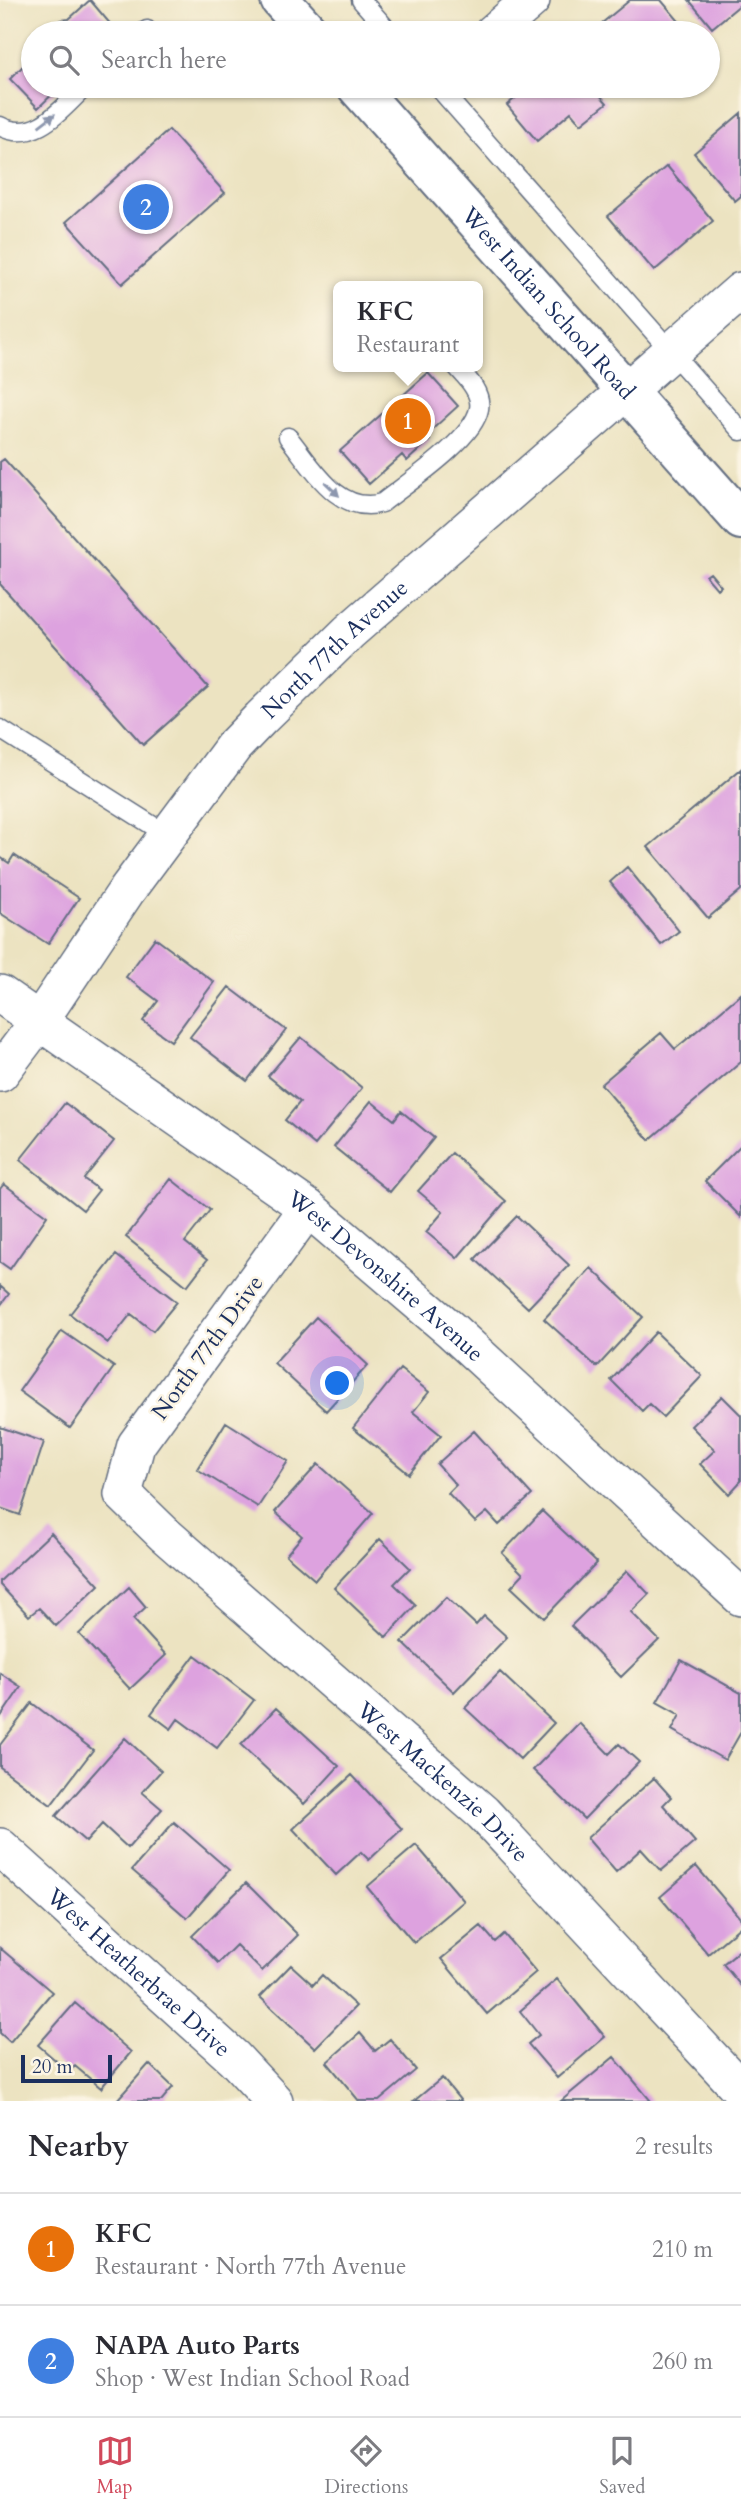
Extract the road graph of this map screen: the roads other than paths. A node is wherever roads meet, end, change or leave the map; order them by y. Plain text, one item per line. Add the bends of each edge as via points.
1 (280, 0) edge
2 (361, 0) edge
3 (531, 0) edge
4 (299, 21) edge
5 (379, 21) edge
6 (507, 21) edge
7 (73, 98) edge
8 (367, 98) edge
9 (448, 98) edge
10 (0, 126) edge
11 (741, 291) edge
12 (672, 353) junction
13 (461, 372) edge
14 (626, 390) junction
15 (741, 431) edge
16 (288, 437) dead end
17 (741, 520) edge
18 (0, 729) edge
19 (169, 836) junction
20 (0, 995) edge
21 (40, 1020) junction
22 (0, 1073) edge
23 (308, 1208) junction
24 (123, 1494) joint
25 (741, 1597) edge
26 (0, 1847) edge
27 (741, 2090) edge
28 (274, 2101) edge

1 - 4 main road
2 - 5 lane
3 - 6 street
10 -> 7 lane via 28,132 45,124
8 - 14 main road, West Indian School Road
9 - 12 lane
11 - 12 street, North 77th Avenue
12 - 14 street, North 77th Avenue
12 - 15 lane
16 -> 13 lane via 339,496 367,507 382,503 471,428 479,407 477,395
14 - 17 main road, West Indian School Road
14 - 19 street, North 77th Avenue via 349,632 234,746
18 - 19 lane
19 - 21 street, North 77th Avenue
20 - 21 street, West Devonshire Avenue
21 - 22 street, North 77th Avenue
21 - 23 street, West Devonshire Avenue
23 - 24 street, North 77th Drive via 136,1445
23 - 25 street, West Devonshire Avenue via 451,1330
24 - 27 street, West Mackenzie Drive via 484,1813
26 - 28 street, West Heatherbrae Drive via 234,2058

